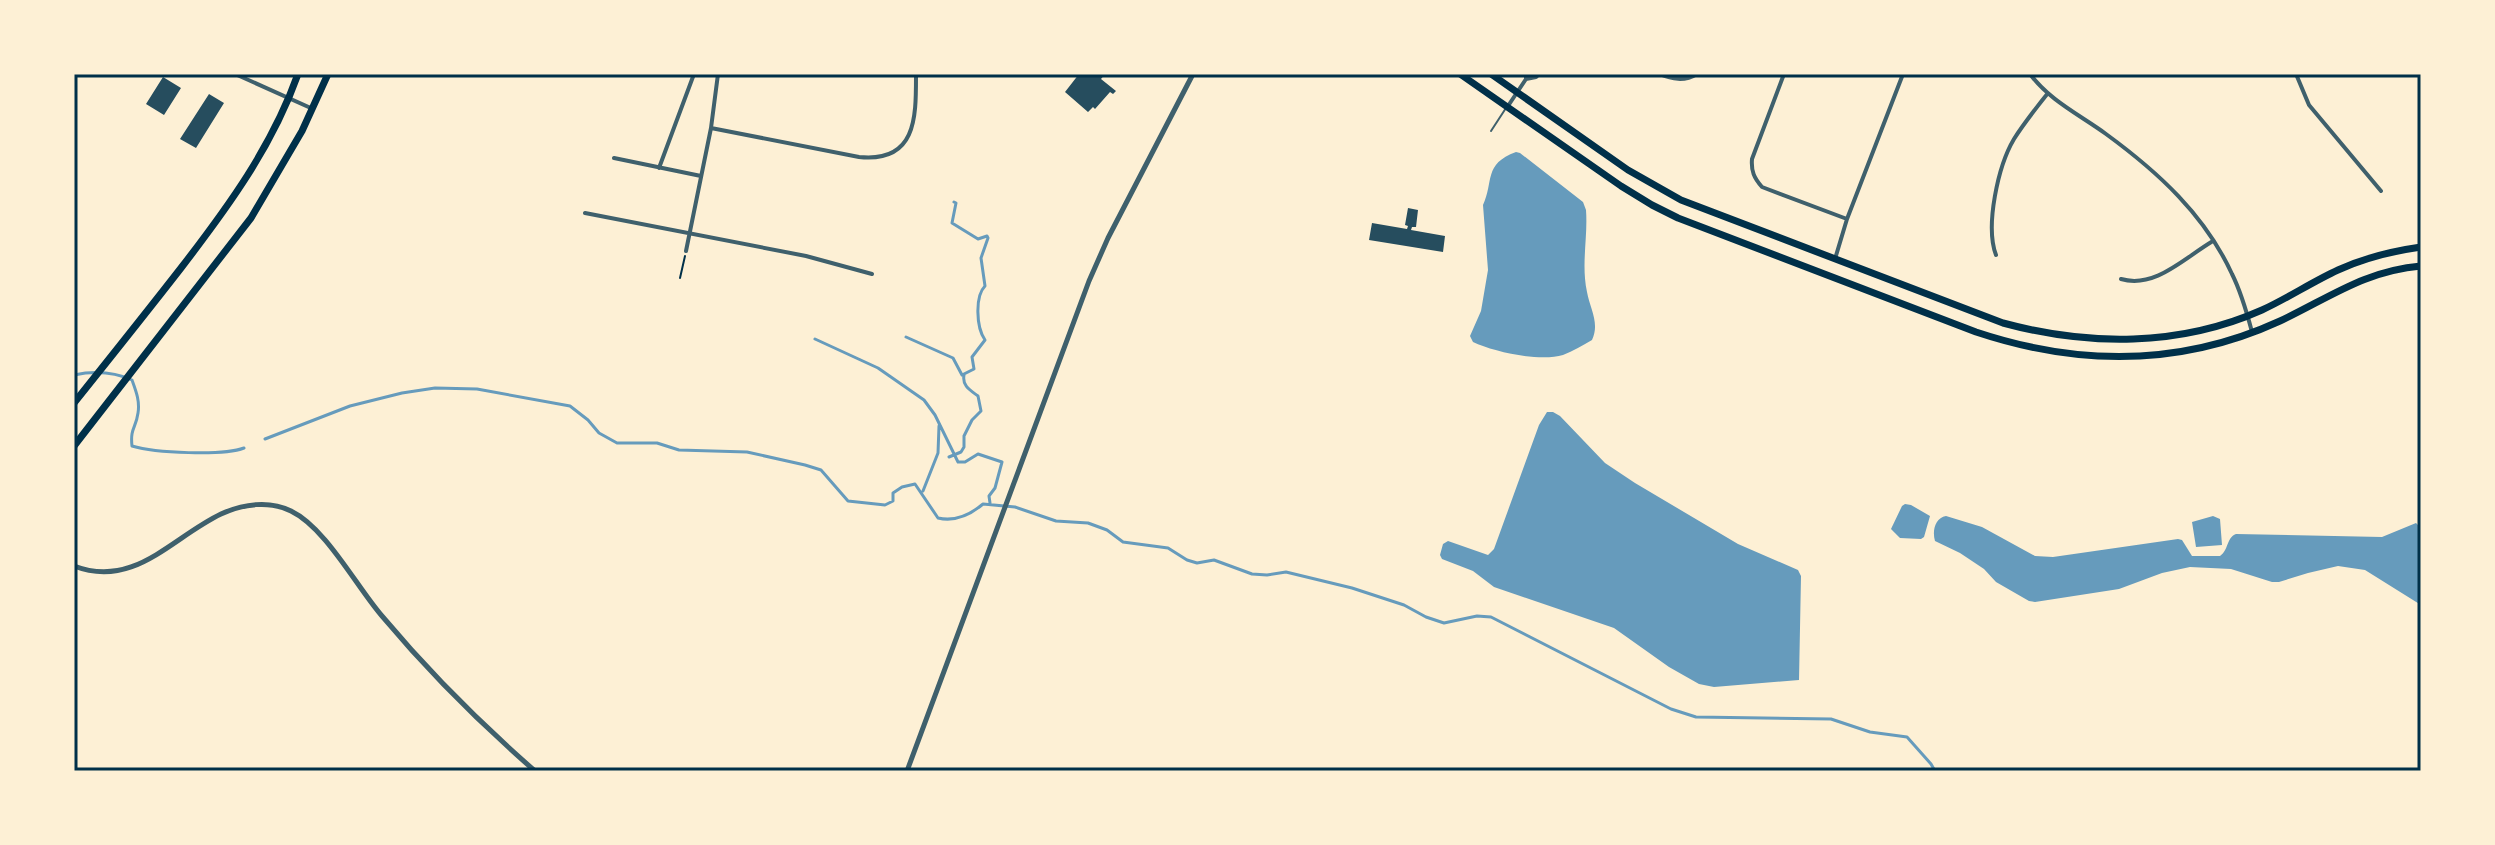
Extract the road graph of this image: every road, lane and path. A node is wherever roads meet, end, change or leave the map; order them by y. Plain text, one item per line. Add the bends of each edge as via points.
1 (235, 74) edge
2 (298, 74) edge
3 (328, 74) edge
4 (694, 74) edge
5 (718, 74) edge
6 (916, 74) edge
7 (1193, 74) edge
8 (1460, 74) edge
9 (1491, 74) edge
10 (1539, 74) edge
11 (1659, 74) edge
12 (1697, 74) edge
13 (1784, 74) edge
14 (1903, 74) edge
15 (2030, 74) edge
16 (2296, 74) edge
17 (1526, 76) edge
18 (1517, 92) junction
19 (2048, 93) junction
20 (288, 99) junction
21 (1507, 107) junction
22 (313, 109) junction
23 (711, 128) junction
24 (1491, 131) dead end
25 (614, 158) dead end
26 (659, 168) junction
27 (701, 176) junction
28 (2381, 191) dead end
29 (585, 213) dead end
30 (1847, 219) junction
31 (690, 233) junction
32 (2213, 241) junction
33 (2421, 247) edge
34 (686, 251) joint
35 (1996, 255) dead end
36 (1835, 259) junction
37 (2421, 266) edge
38 (872, 274) dead end
39 (680, 278) dead end
40 (2121, 279) dead end
41 (2247, 316) junction
42 (2252, 332) junction
43 (74, 403) edge
44 (74, 446) edge
45 (74, 566) edge
46 (535, 771) edge
47 (907, 771) edge

1 - 20 street
2 - 20 main road
3 - 22 main road
4 - 26 street
5 - 23 street
6 - 23 street via 912,130 903,145 885,156 859,157
7 - 47 street via 1099,258
8 - 21 main road
9 - 18 main road
10 - 17 street
11 - 12 street via 1679,80
13 - 30 street via 1752,159 1756,179 1762,187
14 - 30 street
15 - 19 street
16 - 28 street via 2309,105
17 - 18 street
18 - 21 street
18 - 36 main road via 1661,189
19 - 32 street via 2167,183
19 - 35 street via 2013,142 2003,166 1992,222
20 - 22 street
20 - 43 main road via 239,190
21 - 24 lane
21 - 42 main road via 1621,186 1678,218 2021,346 2075,356 2144,356 2201,348
22 - 44 main road via 251,218
23 - 27 street
25 - 26 street
26 - 27 street
27 - 31 street
29 - 31 street
30 - 36 street
31 - 34 street
31 - 38 street
32 - 40 street via 2154,279 2136,284
32 - 41 street
33 - 41 main road via 2340,269
34 - 39 path
36 - 41 main road via 2003,323 2049,334 2146,338
37 - 42 main road via 2353,283
41 - 42 street
45 - 46 street via 100,573 127,569 230,511 253,505 284,508 312,525 419,660

